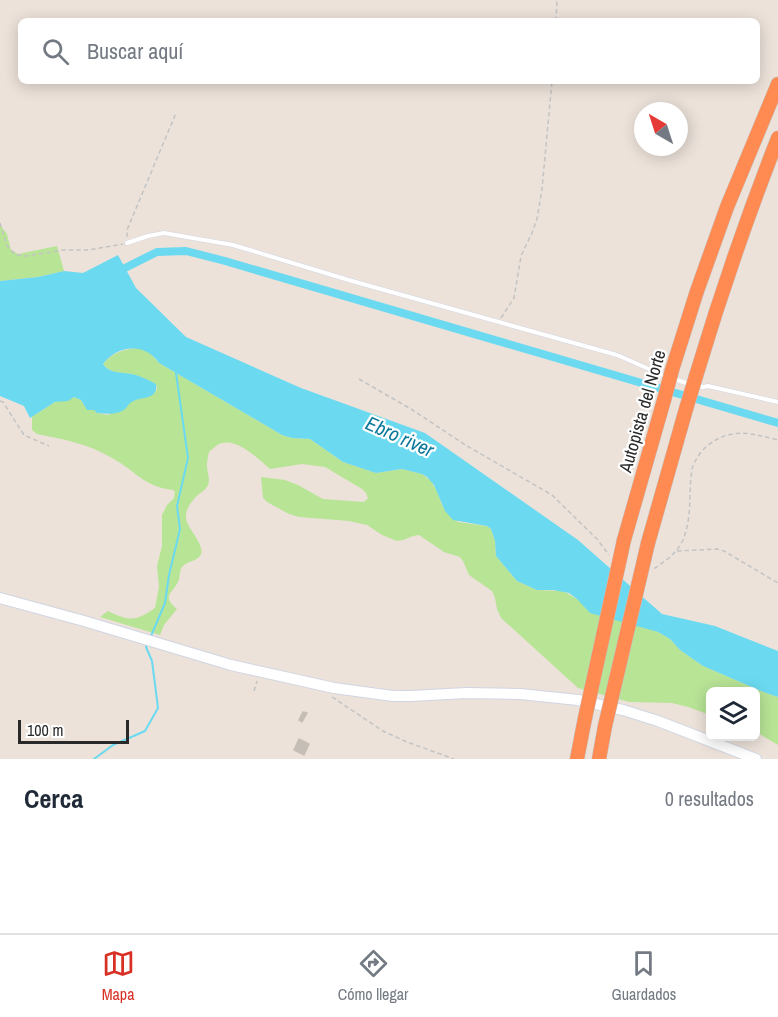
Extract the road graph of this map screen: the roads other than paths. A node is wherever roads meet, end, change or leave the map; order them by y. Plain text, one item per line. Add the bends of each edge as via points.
1 (778, 84) edge
2 (778, 138) edge
3 (127, 243) road end
4 (778, 402) edge
5 (0, 598) edge
6 (577, 759) edge
7 (599, 759) edge
8 (756, 759) edge

1 - 6 highway, Autopista del Norte, bridge via 727,207 663,400 624,540
2 - 7 highway, bridge via 719,298 686,409 648,543
3 - 4 lane via 164,233 233,245 617,355 682,382
5 - 8 street via 231,665 326,686 393,696 520,694 578,700 658,721

